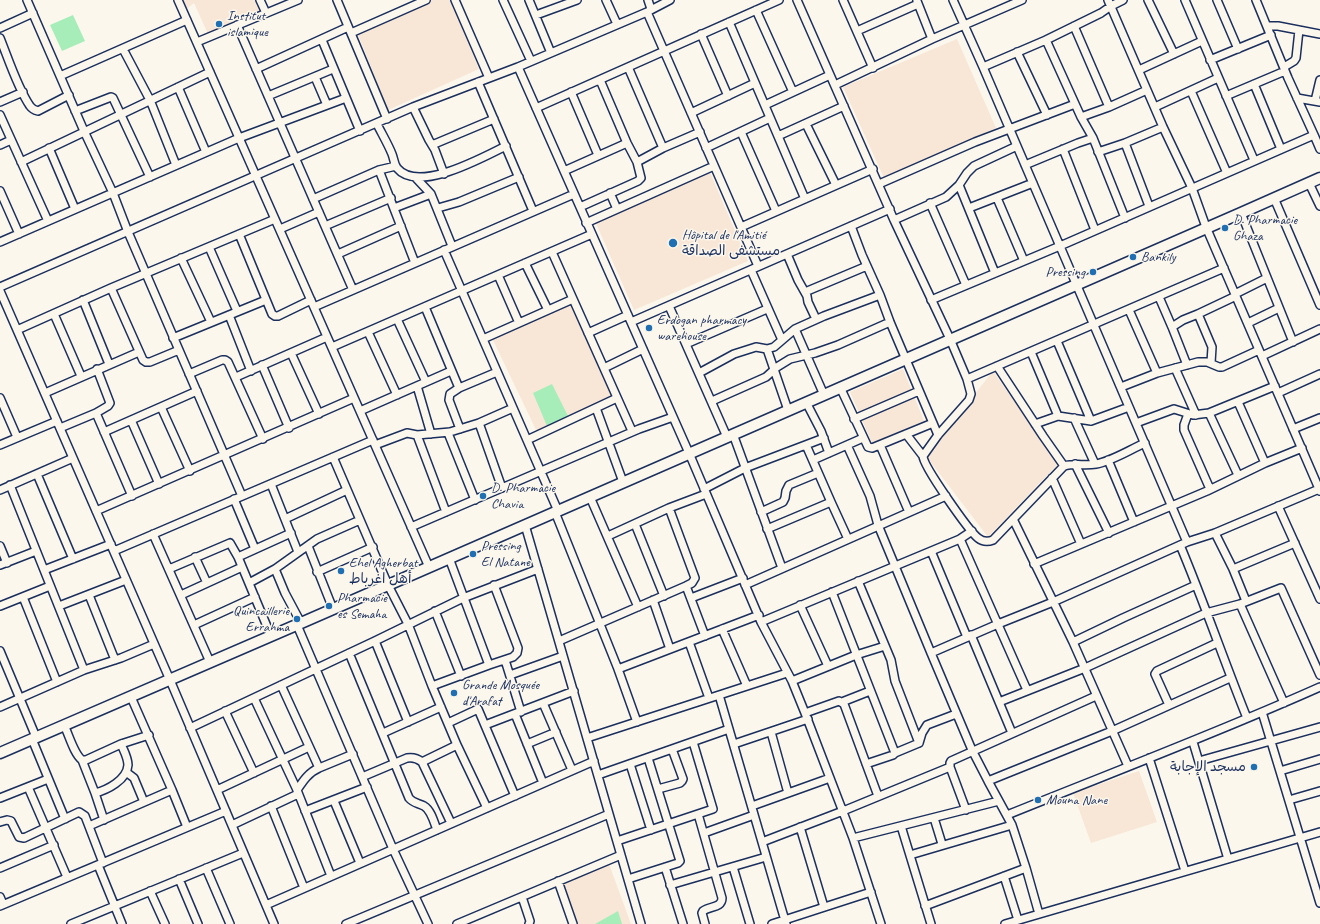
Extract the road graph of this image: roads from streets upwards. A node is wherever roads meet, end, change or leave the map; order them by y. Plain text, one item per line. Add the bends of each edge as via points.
1 (27, 0) edge
2 (178, 0) edge
3 (260, 0) edge
4 (298, 0) edge
5 (337, 0) edge
6 (426, 0) edge
7 (455, 0) edge
8 (503, 0) edge
9 (530, 0) edge
10 (577, 0) edge
11 (606, 0) edge
12 (648, 0) edge
13 (670, 0) edge
14 (779, 0) edge
15 (797, 0) edge
16 (953, 0) edge
17 (1022, 0) edge
18 (1123, 0) edge
19 (1148, 0) edge
20 (1185, 0) edge
21 (1217, 0) edge
22 (1256, 0) edge
23 (846, 1) edge
24 (917, 2) edge
25 (1110, 3) edge
26 (649, 10) junction
27 (756, 10) junction
28 (33, 13) junction
29 (266, 13) junction
30 (536, 15) junction
31 (187, 20) junction
32 (729, 22) junction
33 (617, 24) junction
34 (237, 25) junction
35 (964, 25) junction
36 (1074, 26) junction
37 (1267, 26) junction
38 (0, 28) edge
39 (349, 30) junction
40 (1299, 30) junction
41 (857, 31) junction
42 (702, 34) junction
43 (1320, 34) edge
44 (1271, 35) junction
45 (0, 38) edge
46 (322, 40) junction
47 (932, 40) junction
48 (1046, 40) junction
49 (1202, 41) junction
50 (197, 42) junction
51 (123, 49) junction
52 (1238, 49) junction
53 (664, 51) junction
54 (551, 52) junction
55 (1018, 52) junction
56 (1174, 54) junction
57 (1210, 60) junction
58 (531, 61) junction
59 (983, 66) junction
60 (518, 67) junction
61 (628, 67) junction
62 (872, 68) junction
63 (256, 69) junction
64 (333, 69) junction
65 (1284, 69) junction
66 (1138, 70) junction
67 (210, 72) junction
68 (830, 75) junction
69 (60, 76) junction
70 (316, 77) junction
71 (489, 78) junction
72 (1218, 78) junction
73 (600, 80) junction
74 (1320, 80) edge
75 (478, 82) junction
76 (755, 83) junction
77 (1254, 84) junction
78 (835, 85) junction
79 (178, 87) junction
80 (1147, 90) junction
81 (1191, 91) junction
82 (23, 92) junction
83 (571, 92) junction
84 (793, 92) junction
85 (69, 95) junction
86 (268, 96) junction
87 (728, 96) junction
88 (1226, 96) junction
89 (346, 98) junction
90 (1297, 98) junction
91 (150, 100) junction
92 (0, 102) edge
93 (1318, 102) edge
94 (1075, 104) junction
95 (327, 105) junction
96 (765, 105) junction
97 (844, 106) junction
98 (413, 107) junction
99 (1109, 107) junction
100 (1154, 107) junction
101 (536, 108) junction
102 (75, 111) junction
103 (691, 113) junction
104 (121, 114) junction
105 (0, 115) edge
106 (1047, 115) junction
107 (1081, 117) junction
108 (770, 118) junction
109 (387, 119) junction
110 (494, 120) junction
111 (280, 123) junction
112 (377, 124) junction
113 (806, 124) junction
114 (1163, 127) junction
115 (1010, 128) junction
116 (360, 131) junction
117 (84, 132) junction
118 (700, 132) junction
119 (741, 132) junction
120 (1314, 135) junction
121 (778, 136) junction
122 (239, 138) junction
123 (1092, 138) junction
124 (11, 140) junction
125 (627, 143) junction
126 (1125, 143) junction
127 (0, 145) edge
128 (432, 146) junction
129 (506, 146) junction
130 (1017, 146) junction
131 (49, 148) junction
132 (663, 148) junction
133 (706, 148) junction
134 (1063, 149) junction
135 (1281, 149) junction
136 (1320, 149) edge
137 (206, 152) junction
138 (1098, 152) junction
139 (598, 155) junction
140 (296, 159) junction
141 (1254, 160) junction
142 (21, 162) junction
143 (637, 162) junction
144 (176, 165) junction
145 (1026, 165) junction
146 (396, 166) junction
147 (714, 166) junction
148 (872, 169) junction
149 (379, 170) junction
150 (564, 171) junction
151 (1227, 173) junction
152 (444, 174) junction
153 (256, 176) junction
154 (150, 177) junction
155 (519, 177) junction
156 (416, 178) junction
157 (1320, 178) edge
158 (1310, 182) junction
159 (1033, 183) junction
160 (879, 184) junction
161 (836, 185) junction
162 (959, 185) junction
163 (1192, 188) junction
164 (0, 191) edge
165 (112, 193) junction
166 (610, 193) junction
167 (430, 194) junction
168 (574, 194) junction
169 (391, 198) junction
170 (996, 198) junction
171 (1274, 198) junction
172 (313, 199) junction
173 (805, 199) junction
174 (930, 203) junction
175 (1149, 206) junction
176 (1320, 206) edge
177 (580, 207) junction
178 (394, 208) junction
179 (438, 208) junction
180 (969, 208) junction
181 (75, 209) junction
182 (617, 209) junction
183 (890, 209) junction
184 (534, 211) junction
185 (776, 211) junction
186 (319, 212) junction
187 (1241, 213) junction
188 (1125, 218) junction
189 (275, 219) junction
190 (894, 220) junction
191 (48, 221) junction
192 (586, 223) junction
193 (325, 226) junction
194 (401, 226) junction
195 (851, 226) junction
196 (741, 227) junction
197 (1206, 227) junction
198 (280, 229) junction
199 (1095, 230) junction
200 (128, 232) junction
201 (19, 234) junction
202 (239, 234) junction
203 (592, 234) junction
204 (0, 242) edge
205 (452, 246) junction
206 (1060, 246) junction
207 (209, 247) junction
208 (444, 250) junction
209 (552, 252) junction
210 (338, 254) junction
211 (787, 254) junction
212 (181, 258) junction
213 (1024, 261) junction
214 (415, 263) junction
215 (525, 264) junction
216 (758, 266) junction
217 (867, 266) junction
218 (1224, 268) junction
219 (751, 270) junction
220 (146, 273) junction
221 (995, 273) junction
222 (498, 275) junction
223 (1267, 278) junction
224 (966, 285) junction
225 (1076, 285) junction
226 (0, 287) edge
227 (111, 288) junction
228 (353, 290) junction
229 (0, 291) edge
230 (462, 291) junction
231 (805, 292) junction
232 (880, 295) junction
233 (1236, 295) junction
234 (1159, 297) junction
235 (573, 299) junction
236 (83, 300) junction
237 (266, 300) junction
238 (311, 300) junction
239 (931, 300) junction
240 (1320, 305) edge
241 (668, 306) junction
242 (314, 307) junction
243 (425, 307) junction
244 (1279, 308) junction
245 (767, 309) junction
246 (548, 310) junction
247 (1129, 310) junction
248 (237, 312) junction
249 (54, 314) junction
250 (1198, 314) junction
251 (228, 315) junction
252 (628, 315) junction
253 (397, 319) junction
254 (816, 319) junction
255 (211, 322) junction
256 (631, 322) junction
257 (890, 322) junction
258 (519, 323) junction
259 (1248, 323) junction
260 (1094, 325) junction
261 (1172, 327) junction
262 (794, 329) junction
263 (1320, 329) edge
264 (17, 330) junction
265 (368, 332) junction
266 (588, 333) junction
267 (327, 337) junction
268 (173, 338) junction
269 (483, 339) junction
270 (950, 339) junction
271 (782, 340) junction
272 (1058, 340) junction
273 (1293, 342) junction
274 (686, 344) junction
275 (332, 347) junction
276 (643, 349) junction
277 (767, 349) junction
278 (179, 350) junction
279 (139, 352) junction
280 (1031, 352) junction
281 (291, 353) junction
282 (1261, 353) junction
283 (806, 355) junction
284 (906, 359) junction
285 (1211, 363) junction
286 (109, 364) junction
287 (1187, 365) junction
288 (262, 366) junction
289 (997, 366) junction
290 (604, 368) junction
291 (1175, 368) junction
292 (97, 369) junction
293 (251, 370) junction
294 (774, 370) junction
295 (451, 371) junction
296 (497, 372) junction
297 (699, 373) junction
298 (1157, 373) junction
299 (189, 374) junction
300 (1320, 374) edge
301 (81, 376) junction
302 (236, 377) junction
303 (967, 379) junction
304 (426, 382) junction
305 (417, 386) junction
306 (1121, 387) junction
307 (459, 388) junction
308 (840, 388) junction
309 (1276, 390) junction
310 (197, 391) junction
311 (919, 391) junction
312 (44, 393) junction
313 (397, 395) junction
314 (824, 395) junction
315 (354, 398) junction
316 (617, 398) junction
317 (0, 400) edge
318 (712, 401) junction
319 (806, 402) junction
320 (1238, 402) junction
321 (161, 407) junction
322 (1129, 407) junction
323 (513, 408) junction
324 (596, 408) junction
325 (788, 410) junction
326 (360, 411) junction
327 (96, 413) junction
328 (1209, 413) junction
329 (319, 414) junction
330 (1192, 415) junction
331 (1058, 416) junction
332 (673, 417) junction
333 (1074, 418) junction
334 (1320, 418) edge
335 (131, 420) junction
336 (854, 420) junction
337 (1092, 421) junction
338 (479, 423) junction
339 (933, 423) junction
340 (1136, 423) junction
341 (58, 424) junction
342 (1035, 424) junction
343 (289, 428) junction
344 (460, 429) junction
345 (1293, 429) junction
346 (632, 431) junction
347 (104, 432) junction
348 (448, 433) junction
349 (417, 434) junction
350 (431, 434) junction
351 (906, 434) junction
352 (730, 435) junction
353 (938, 435) junction
354 (17, 438) junction
355 (824, 438) junction
356 (863, 438) junction
357 (263, 439) junction
358 (527, 440) junction
359 (608, 442) junction
360 (374, 443) junction
361 (1145, 443) junction
362 (847, 444) junction
363 (0, 445) edge
364 (806, 445) junction
365 (880, 445) junction
366 (1302, 448) junction
367 (690, 453) junction
368 (829, 453) junction
369 (225, 456) junction
370 (923, 456) junction
371 (333, 457) junction
372 (73, 458) junction
373 (813, 460) junction
374 (1108, 460) junction
375 (1265, 463) junction
376 (1075, 464) junction
377 (1095, 464) junction
378 (1064, 466) junction
379 (745, 468) junction
380 (190, 471) junction
381 (541, 471) junction
382 (818, 473) junction
383 (37, 474) junction
384 (1238, 475) junction
385 (1052, 478) junction
386 (623, 482) junction
387 (159, 484) junction
388 (271, 484) junction
389 (10, 485) junction
390 (502, 488) junction
391 (1210, 489) junction
392 (0, 490) edge
393 (347, 490) junction
394 (1320, 490) edge
395 (705, 491) junction
396 (132, 496) junction
397 (242, 496) junction
398 (946, 496) junction
399 (590, 497) junction
400 (234, 499) junction
401 (475, 500) junction
402 (831, 502) junction
403 (1172, 506) junction
404 (1278, 506) junction
405 (668, 508) junction
406 (96, 511) junction
407 (556, 511) junction
408 (446, 512) junction
409 (761, 512) junction
410 (909, 512) junction
411 (285, 519) junction
412 (1013, 519) junction
413 (360, 520) junction
414 (1134, 522) junction
415 (634, 524) junction
416 (525, 525) junction
417 (878, 525) junction
418 (411, 527) junction
419 (767, 529) junction
420 (972, 531) junction
421 (291, 533) junction
422 (1109, 533) junction
423 (1215, 533) junction
424 (153, 534) junction
425 (608, 536) junction
426 (848, 539) junction
427 (960, 539) junction
428 (1187, 542) junction
429 (1295, 543) junction
430 (1081, 544) junction
431 (1180, 545) junction
432 (0, 546) edge
433 (308, 546) junction
434 (112, 548) junction
435 (373, 548) junction
436 (255, 549) junction
437 (36, 551) junction
438 (298, 552) junction
439 (931, 552) junction
440 (195, 557) junction
441 (238, 557) junction
442 (449, 558) junction
443 (73, 559) junction
444 (7, 563) junction
445 (1034, 564) junction
446 (0, 566) edge
447 (896, 566) junction
448 (242, 567) junction
449 (429, 567) junction
450 (538, 568) junction
451 (782, 568) junction
452 (169, 569) junction
453 (276, 569) junction
454 (1233, 569) junction
455 (44, 570) junction
456 (318, 572) junction
457 (126, 580) junction
458 (858, 581) junction
459 (744, 582) junction
460 (207, 583) junction
461 (249, 583) junction
462 (388, 585) junction
463 (494, 585) junction
464 (1196, 585) junction
465 (50, 586) junction
466 (686, 586) junction
467 (832, 592) junction
468 (89, 595) junction
469 (180, 595) junction
470 (664, 596) junction
471 (23, 597) junction
472 (255, 597) junction
473 (463, 598) junction
474 (691, 598) junction
475 (1320, 599) edge
476 (652, 600) junction
477 (1053, 602) junction
478 (1243, 602) junction
479 (800, 605) junction
480 (0, 606) edge
481 (58, 606) junction
482 (638, 607) junction
483 (333, 609) junction
484 (435, 611) junction
485 (1206, 613) junction
486 (760, 619) junction
487 (299, 624) junction
488 (408, 624) junction
489 (600, 624) junction
490 (998, 624) junction
491 (194, 625) junction
492 (722, 629) junction
493 (271, 636) junction
494 (705, 636) junction
495 (969, 636) junction
496 (375, 641) junction
497 (559, 641) junction
498 (689, 642) junction
499 (1073, 642) junction
500 (1217, 643) junction
501 (154, 644) junction
502 (885, 646) junction
503 (670, 649) junction
504 (0, 651) edge
505 (930, 653) junction
506 (349, 654) junction
507 (856, 655) junction
508 (563, 656) junction
509 (115, 660) junction
510 (505, 660) junction
511 (210, 662) junction
512 (489, 665) junction
513 (828, 666) junction
514 (1085, 668) junction
515 (316, 669) junction
516 (618, 669) junction
517 (84, 670) junction
518 (787, 672) junction
519 (510, 674) junction
520 (1320, 675) edge
521 (461, 676) junction
522 (1230, 678) junction
523 (170, 680) junction
524 (792, 681) junction
525 (56, 682) junction
526 (281, 685) junction
527 (432, 686) junction
528 (747, 686) junction
529 (1320, 687) edge
530 (1027, 690) junction
531 (870, 691) junction
532 (574, 692) junction
533 (719, 695) junction
534 (1096, 696) junction
535 (131, 697) junction
536 (19, 698) junction
537 (254, 698) junction
538 (709, 698) junction
539 (842, 702) junction
540 (999, 702) junction
541 (543, 703) junction
542 (1284, 703) junction
543 (1169, 705) junction
544 (0, 707) edge
545 (441, 707) junction
546 (225, 711) junction
547 (1262, 712) junction
548 (518, 713) junction
549 (956, 714) junction
550 (807, 716) junction
551 (1247, 718) junction
552 (408, 722) junction
553 (637, 722) junction
554 (448, 723) junction
555 (64, 725) junction
556 (485, 725) junction
557 (1320, 727) edge
558 (190, 728) junction
559 (730, 729) junction
560 (1112, 731) junction
561 (556, 732) junction
562 (771, 732) junction
563 (383, 733) junction
564 (1012, 733) junction
565 (149, 735) junction
566 (34, 738) junction
567 (587, 738) junction
568 (1271, 741) junction
569 (693, 742) junction
570 (1193, 742) junction
571 (920, 743) junction
572 (121, 744) junction
573 (527, 744) junction
574 (734, 744) junction
575 (457, 745) junction
576 (309, 748) junction
577 (672, 749) junction
578 (972, 750) junction
579 (0, 753) edge
580 (895, 753) junction
581 (352, 754) junction
582 (648, 758) junction
583 (1149, 758) junction
584 (1320, 758) edge
585 (82, 760) junction
586 (283, 760) junction
587 (594, 761) junction
588 (1199, 761) junction
589 (422, 762) junction
590 (395, 763) junction
591 (630, 764) junction
592 (866, 764) junction
593 (950, 766) junction
594 (1128, 766) junction
595 (319, 768) junction
596 (572, 770) junction
597 (1280, 771) junction
598 (126, 772) junction
599 (254, 773) junction
600 (598, 775) junction
601 (362, 777) junction
602 (830, 778) junction
603 (48, 779) junction
604 (988, 782) junction
605 (543, 783) junction
606 (28, 787) junction
607 (367, 787) junction
608 (658, 789) junction
609 (172, 790) junction
610 (217, 790) junction
611 (1320, 791) edge
612 (297, 792) junction
613 (95, 793) junction
614 (788, 793) junction
615 (514, 796) junction
616 (878, 796) junction
617 (0, 798) edge
618 (1289, 800) junction
619 (334, 801) junction
620 (999, 801) junction
621 (144, 802) junction
622 (271, 806) junction
623 (752, 806) junction
624 (487, 808) junction
625 (966, 810) junction
626 (226, 811) junction
627 (304, 811) junction
628 (843, 811) junction
629 (609, 814) junction
630 (698, 814) junction
631 (754, 815) junction
632 (1007, 815) junction
633 (934, 818) junction
634 (65, 819) junction
635 (104, 820) junction
636 (0, 822) edge
637 (451, 824) junction
638 (669, 824) junction
639 (1012, 824) junction
640 (232, 825) junction
641 (89, 826) junction
642 (901, 826) junction
643 (46, 827) junction
644 (187, 827) junction
645 (800, 827) junction
646 (437, 830) junction
647 (651, 830) junction
648 (1320, 832) edge
649 (704, 833) junction
650 (854, 838) junction
651 (1301, 838) junction
652 (617, 841) junction
653 (762, 842) junction
654 (942, 844) junction
655 (54, 845) junction
656 (393, 849) junction
657 (243, 852) junction
658 (621, 855) junction
659 (910, 855) junction
660 (766, 857) junction
661 (1228, 859) junction
662 (360, 863) junction
663 (100, 864) junction
664 (665, 867) junction
665 (733, 867) junction
666 (0, 868) edge
667 (206, 868) junction
668 (1026, 868) junction
669 (715, 872) junction
670 (1185, 872) junction
671 (331, 876) junction
672 (1004, 876) junction
673 (68, 878) junction
674 (179, 879) junction
675 (628, 879) junction
676 (558, 881) junction
677 (670, 885) junction
678 (304, 888) junction
679 (1318, 888) edge
680 (150, 891) junction
681 (871, 892) junction
682 (416, 895) junction
683 (0, 897) edge
684 (522, 897) junction
685 (1320, 903) edge
686 (2, 905) edge
687 (266, 905) junction
688 (114, 906) junction
689 (925, 906) junction
690 (824, 907) junction
691 (1039, 914) junction
692 (1018, 920) junction
693 (468, 922) edge
694 (786, 922) edge
695 (76, 923) edge
696 (122, 924) edge
697 (165, 924) edge
698 (198, 924) edge
699 (230, 924) edge
700 (274, 924) edge
701 (346, 924) edge
702 (428, 924) edge
703 (457, 924) edge
704 (529, 924) edge
705 (573, 924) edge
706 (641, 924) edge
707 (683, 924) edge
708 (705, 924) edge
709 (750, 924) edge
710 (772, 924) edge
711 (882, 924) edge
712 (931, 924) edge
713 (1005, 924) edge

1 - 28 street
2 - 31 street
3 - 29 street
4 - 29 street
5 - 39 street
6 - 39 street
7 - 71 street
8 - 58 street
9 - 30 street
10 - 30 street
11 - 33 street
12 - 26 street
13 - 26 street
14 - 27 street
15 - 68 street
16 - 35 street
17 - 35 street
18 - 25 street
19 - 56 street
20 - 49 street
21 - 52 street
22 - 37 street
23 - 41 street
24 - 41 street
24 - 47 street
25 - 36 street via 1101,13
25 - 66 street
26 - 33 street
26 - 53 street
27 - 32 street
27 - 84 street
28 - 38 street
28 - 69 street
29 - 34 street
30 - 54 street
31 - 50 street
31 - 51 street
32 - 42 street
32 - 76 street
33 - 54 street
34 - 50 street
34 - 63 street
35 - 47 street
35 - 59 street
36 - 48 street
36 - 99 street
37 - 40 street
37 - 44 street
39 - 46 street
39 - 109 street
40 - 43 street
40 - 65 street via 1296,58
41 - 62 street
42 - 53 street
42 - 87 street
44 - 52 street
44 - 65 street
45 - 82 street
46 - 63 street
46 - 64 street
47 - 62 street
48 - 55 street
48 - 94 street
49 - 56 street
49 - 57 street
50 - 67 street
51 - 69 street
51 - 91 street
52 - 57 street
53 - 61 street
53 - 103 street
54 - 58 street
55 - 59 street
55 - 106 street
56 - 66 street
57 - 72 street
58 - 60 street
59 - 115 street
60 - 71 street
60 - 101 street
61 - 73 street
61 - 132 street
62 - 78 street
63 - 86 street
64 - 70 street
64 - 89 street
65 - 77 street
65 - 90 street
66 - 80 street
67 - 79 street
67 - 122 street
68 - 78 street
68 - 84 street
69 - 85 street
70 - 86 street
70 - 95 street
71 - 75 street
72 - 81 street
72 - 88 street
73 - 83 street
73 - 125 street
74 - 93 street
75 - 98 street
75 - 110 street
76 - 87 street
76 - 96 street
77 - 88 street
77 - 135 street
78 - 97 street
79 - 91 street
79 - 137 street
80 - 99 street
80 - 100 street
81 - 100 street
81 - 151 street
82 - 85 street via 30,106 38,111
82 - 92 street
83 - 101 street
83 - 139 street
84 - 96 street
85 - 102 street
86 - 111 street
87 - 103 street
88 - 141 street
89 - 95 street
89 - 116 street
90 - 93 street
90 - 120 street
91 - 104 street
91 - 144 street
94 - 106 street
94 - 107 street
95 - 111 street
96 - 108 street
97 - 113 street
97 - 148 street
98 - 109 street
98 - 128 street
99 - 107 street
100 - 114 street
101 - 150 street
102 - 104 street via 111,97
102 - 117 street
103 - 118 street
104 - 117 street
104 - 154 street
105 - 124 street
106 - 115 street
107 - 123 street
108 - 119 street
108 - 121 street
109 - 112 street
110 - 128 street
110 - 129 street
111 - 122 street
111 - 140 street
112 - 116 street
112 - 146 street
113 - 121 street
113 - 161 street
114 - 126 street
114 - 163 street
115 - 130 street
115 - 160 street
116 - 140 street
117 - 131 street
117 - 165 street
118 - 132 street
118 - 133 street
119 - 133 street
119 - 185 street
120 - 135 street
120 - 136 street
121 - 173 street
122 - 137 street
122 - 153 street
123 - 134 street
123 - 138 street
124 - 127 street
124 - 142 street
125 - 139 street
125 - 143 street
126 - 138 street
126 - 175 street
128 - 152 street
129 - 152 street
129 - 155 street
130 - 145 street
130 - 162 street via 974,166
131 - 142 street
131 - 181 street
132 - 143 street
133 - 147 street
134 - 145 street
134 - 199 street
135 - 141 street
137 - 144 street
138 - 188 street
139 - 150 street
140 - 153 street
140 - 172 street
141 - 151 street
142 - 191 street
143 - 166 street via 641,178
144 - 154 street
145 - 159 street
146 - 149 street
146 - 156 street via 404,174
147 - 182 street
147 - 196 street
148 - 160 street
148 - 161 street
149 - 169 street
149 - 172 street
150 - 168 street
151 - 163 street
152 - 156 street
153 - 189 street
153 - 200 street
154 - 165 street
155 - 179 street
155 - 184 street
156 - 167 street
157 - 158 street
158 - 171 street
158 - 176 street
159 - 170 street
159 - 206 street
160 - 183 street
161 - 173 street
162 - 174 street via 946,197
162 - 180 street
163 - 175 street
163 - 197 street
164 - 201 street
165 - 181 street
165 - 200 street
166 - 177 street
166 - 182 street
167 - 178 street
167 - 179 street
168 - 177 street
168 - 184 street
169 - 178 street
169 - 193 street
170 - 180 street
170 - 213 street
171 - 187 street
171 - 240 street
172 - 186 street
173 - 185 street
174 - 190 street
174 - 224 street
175 - 188 street
177 - 192 street
178 - 194 street
179 - 205 street
180 - 221 street
181 - 191 street
182 - 192 street
183 - 190 street
183 - 195 street
184 - 205 street
185 - 196 street
186 - 193 street
186 - 198 street
187 - 197 street
187 - 223 street
188 - 199 street
189 - 198 street
189 - 202 street
190 - 239 street
191 - 201 street
192 - 203 street
193 - 210 street
194 - 210 street
194 - 214 street
195 - 211 street
195 - 217 street
196 - 216 street
197 - 218 street
197 - 225 street
198 - 238 street
199 - 206 street
200 - 220 street
200 - 226 street
201 - 204 street
202 - 207 street
202 - 237 street
203 - 209 street
203 - 252 street
205 - 208 street
206 - 213 street
206 - 225 street
207 - 212 street
207 - 248 street
208 - 214 street
208 - 230 street
209 - 215 street
209 - 235 street
210 - 228 street
211 - 216 street
211 - 231 street
212 - 220 street
212 - 255 street
213 - 221 street
214 - 228 street
215 - 222 street
215 - 246 street
216 - 219 street
217 - 231 street
217 - 232 street
218 - 233 street
218 - 234 street
219 - 241 street
219 - 245 street
220 - 227 street
220 - 268 street
221 - 224 street
222 - 230 street
222 - 258 street
223 - 233 street
223 - 244 street
224 - 239 street
225 - 260 street
225 - 270 street
227 - 236 street
227 - 279 street
228 - 242 street
229 - 264 street
230 - 243 street
230 - 269 street
231 - 254 street
232 - 254 street
232 - 257 street
233 - 250 street
233 - 259 street
234 - 247 street
234 - 261 street
235 - 246 street
235 - 266 street
236 - 249 street
236 - 286 street
237 - 238 street via 272,314 278,316
237 - 248 street
238 - 242 street
239 - 270 street
241 - 256 street
241 - 274 street
242 - 267 street
243 - 253 street
243 - 295 street
244 - 259 street
244 - 273 street
245 - 271 street
245 - 274 street
246 - 258 street
247 - 260 street
247 - 298 street
248 - 251 street
249 - 264 street
249 - 301 street
250 - 261 street
250 - 285 street via 1212,347
251 - 255 street
251 - 293 street
252 - 256 street
252 - 266 street
253 - 265 street
253 - 304 street
254 - 262 street
255 - 268 street
256 - 276 street
257 - 283 street via 838,345
257 - 284 street
258 - 269 street
259 - 282 street
260 - 272 street
260 - 306 street
261 - 287 street
262 - 271 street
262 - 283 street
263 - 273 street
264 - 312 street
265 - 275 street
265 - 313 street
266 - 290 street
267 - 275 street
267 - 281 street
268 - 278 street
269 - 296 street
270 - 284 street
270 - 303 street
271 - 277 street
272 - 280 street
272 - 337 street
273 - 282 street
274 - 297 street
275 - 315 street
276 - 290 street
276 - 332 street
277 - 294 street
277 - 297 street via 756,347 734,354
278 - 279 street via 150,362 143,360
278 - 299 street
279 - 286 street
280 - 289 street
280 - 331 street
281 - 288 street
281 - 329 street
282 - 285 street via 1222,367
282 - 309 street
283 - 294 street via 790,359
283 - 314 street
284 - 308 street
284 - 311 street
285 - 287 street
286 - 292 street
287 - 291 street
288 - 293 street
288 - 343 street
289 - 303 street
289 - 342 street
290 - 316 street
291 - 298 street
291 - 330 street
292 - 301 street
292 - 327 street via 110,403
293 - 302 street
294 - 318 street via 766,377
294 - 325 street
295 - 304 street
295 - 307 street
296 - 307 street
296 - 323 street
297 - 318 street
298 - 306 street
299 - 302 street via 225,360
299 - 310 street
300 - 309 street
301 - 312 street
302 - 357 street
303 - 353 street via 971,394 969,400
304 - 305 street
305 - 313 street
305 - 350 street
306 - 322 street
307 - 344 street via 450,394 449,400
308 - 314 street
308 - 336 street
309 - 320 street
309 - 345 street
310 - 321 street
310 - 369 street
311 - 336 street
311 - 339 street
312 - 341 street
313 - 326 street
314 - 319 street
315 - 326 street
315 - 329 street
316 - 324 street
316 - 346 street
317 - 354 street
318 - 352 street
319 - 325 street
319 - 355 street
320 - 328 street
320 - 375 street
321 - 335 street
321 - 380 street
322 - 337 street
322 - 340 street
323 - 338 street
323 - 358 street
324 - 358 street
324 - 359 street
325 - 352 street
326 - 360 street
327 - 341 street
327 - 347 street
328 - 330 street
328 - 384 street
329 - 343 street
330 - 340 street via 1174,409
330 - 391 street via 1184,425 1184,430
331 - 333 street
331 - 342 street
332 - 346 street
332 - 367 street
333 - 337 street
333 - 377 street
334 - 345 street
335 - 347 street
335 - 387 street
336 - 356 street
338 - 344 street
338 - 390 street
339 - 351 street
339 - 353 street
340 - 361 street
341 - 354 street
341 - 372 street
342 - 378 street
343 - 357 street
344 - 348 street
345 - 366 street
346 - 359 street
347 - 396 street
348 - 350 street
348 - 401 street
349 - 350 street
349 - 360 street via 407,433
349 - 408 street
351 - 365 street
351 - 370 street
352 - 367 street
352 - 379 street
353 - 370 street
354 - 363 street
355 - 364 street
355 - 368 street
356 - 362 street
356 - 365 street via 868,447
357 - 369 street
358 - 381 street
359 - 381 street
359 - 386 street
360 - 371 street
360 - 418 street
361 - 374 street
361 - 403 street
362 - 368 street
362 - 417 street via 870,496
364 - 373 street
364 - 379 street
365 - 410 street
366 - 375 street
366 - 394 street
367 - 386 street
367 - 395 street
368 - 373 street
369 - 380 street
369 - 397 street
370 - 398 street via 925,464
371 - 388 street
371 - 393 street
372 - 383 street
372 - 406 street
373 - 382 street
374 - 377 street
374 - 414 street
375 - 384 street
376 - 377 street
376 - 378 street
376 - 422 street
378 - 385 street
379 - 395 street
379 - 409 street
380 - 387 street
381 - 390 street
381 - 407 street
382 - 402 street
382 - 409 street via 789,486 783,502
383 - 389 street
383 - 443 street
384 - 391 street
385 - 412 street
385 - 430 street
386 - 399 street
387 - 396 street
388 - 397 street
388 - 411 street
389 - 392 street
389 - 437 street
390 - 401 street
391 - 403 street
393 - 411 street
393 - 413 street
394 - 404 street
395 - 405 street
395 - 459 street
396 - 406 street
397 - 400 street
398 - 410 street
398 - 420 street
399 - 407 street
399 - 425 street
400 - 424 street
400 - 436 street
401 - 408 street
402 - 419 street
402 - 426 street
403 - 414 street
403 - 428 street
404 - 423 street
404 - 429 street
405 - 415 street
405 - 466 street via 695,578
406 - 434 street
407 - 416 street
407 - 489 street
408 - 418 street
409 - 419 street
410 - 417 street
411 - 421 street
412 - 420 street via 988,542 978,538
412 - 445 street
413 - 433 street via 317,539
413 - 435 street
414 - 422 street
415 - 425 street
415 - 470 street
416 - 442 street
416 - 450 street
417 - 426 street
417 - 447 street
418 - 449 street
419 - 451 street
420 - 427 street
421 - 436 street
421 - 438 street
422 - 430 street
423 - 428 street
423 - 454 street
424 - 434 street
424 - 452 street
425 - 482 street
426 - 451 street
427 - 439 street
427 - 490 street
428 - 431 street
429 - 454 street
429 - 475 street
430 - 445 street
431 - 464 street
431 - 477 street
432 - 444 street
433 - 438 street
433 - 456 street
434 - 443 street
434 - 457 street
435 - 456 street
435 - 462 street
436 - 441 street
437 - 444 street
437 - 455 street
438 - 453 street
439 - 447 street
439 - 495 street
440 - 441 street via 230,543
440 - 452 street
440 - 460 street
441 - 448 street
442 - 449 street
442 - 473 street
443 - 455 street
444 - 446 street
445 - 477 street
447 - 458 street
447 - 505 street
448 - 460 street
448 - 461 street
449 - 462 street
450 - 463 street
450 - 497 street
451 - 459 street
452 - 469 street
453 - 461 street
453 - 487 street
454 - 478 street
455 - 465 street
456 - 483 street
457 - 468 street
457 - 501 street
458 - 467 street
458 - 502 street
459 - 474 street
459 - 486 street
460 - 469 street
461 - 472 street
462 - 483 street
462 - 488 street
463 - 473 street
463 - 510 street via 518,648 513,658
464 - 485 street
464 - 499 street
465 - 471 street
465 - 481 street
466 - 470 street
466 - 474 street
467 - 479 street
467 - 507 street
468 - 481 street
468 - 509 street
469 - 491 street
470 - 476 street
471 - 480 street
471 - 525 street
472 - 491 street
472 - 493 street
473 - 484 street
473 - 512 street
474 - 494 street
476 - 482 street
476 - 503 street
477 - 490 street
477 - 499 street
478 - 485 street
478 - 520 street via 1281,588
478 - 542 street
479 - 486 street
479 - 513 street
481 - 517 street
482 - 489 street
483 - 487 street
484 - 488 street
484 - 521 street
485 - 500 street
485 - 514 street
486 - 492 street
486 - 518 street
487 - 493 street
487 - 515 street
488 - 496 street
488 - 527 street
489 - 497 street
489 - 516 street
490 - 495 street
490 - 530 street
491 - 511 street
492 - 494 street
492 - 528 street
493 - 511 street
494 - 498 street
495 - 505 street
495 - 540 street
496 - 506 street
496 - 552 street
497 - 508 street
498 - 503 street
498 - 538 street
499 - 514 street
500 - 522 street
500 - 543 street via 1157,671 1155,674
501 - 509 street
501 - 523 street
502 - 507 street
502 - 571 street via 895,681
503 - 516 street
504 - 536 street
505 - 549 street
506 - 515 street
506 - 563 street
507 - 513 street
507 - 531 street
508 - 519 street
508 - 532 street
509 - 517 street
510 - 512 street
510 - 519 street
511 - 523 street
512 - 521 street
513 - 524 street
514 - 530 street
514 - 534 street
515 - 526 street
515 - 581 street
516 - 553 street
517 - 525 street
518 - 524 street
518 - 528 street
519 - 548 street
521 - 527 street
522 - 543 street
522 - 551 street
523 - 535 street
523 - 558 street
524 - 550 street
525 - 536 street
526 - 537 street
526 - 576 street
527 - 545 street
528 - 533 street
529 - 542 street
530 - 540 street
531 - 539 street
531 - 580 street
532 - 541 street
532 - 567 street
533 - 538 street
533 - 559 street
534 - 560 street
534 - 564 street
535 - 555 street
535 - 565 street
536 - 544 street
536 - 566 street
537 - 546 street
537 - 586 street
538 - 553 street
539 - 550 street via 839,701
539 - 592 street
540 - 564 street
541 - 548 street
541 - 561 street
542 - 547 street
543 - 560 street
545 - 552 street
545 - 554 street
546 - 558 street
546 - 599 street
547 - 551 street
547 - 568 street
548 - 556 street
548 - 573 street
549 - 571 street via 927,725
549 - 578 street
550 - 562 street
550 - 602 street
551 - 570 street
552 - 563 street
553 - 567 street
554 - 556 street via 478,709
554 - 575 street
555 - 566 street
555 - 585 street
556 - 615 street
557 - 568 street
558 - 610 street
559 - 569 street
559 - 574 street
560 - 594 street
560 - 604 street
561 - 573 street
561 - 596 street
562 - 574 street
562 - 614 street
563 - 590 street
564 - 578 street
565 - 572 street
565 - 609 street
566 - 579 street
566 - 603 street
567 - 587 street
568 - 588 street
568 - 597 street
569 - 577 street
569 - 630 street via 713,807
570 - 583 street
570 - 588 street
571 - 580 street
572 - 585 street
572 - 598 street via 127,758
573 - 605 street
574 - 623 street
575 - 589 street
575 - 624 street
576 - 586 street
576 - 595 street
577 - 582 street
577 - 608 street via 683,779 680,783
578 - 593 street via 951,761
578 - 604 street
580 - 592 street
581 - 595 street
581 - 601 street
582 - 591 street
582 - 608 street
583 - 594 street
583 - 670 street
584 - 597 street
585 - 613 street
586 - 599 street
586 - 612 street
587 - 596 street
587 - 600 street
588 - 661 street
589 - 590 street via 407,758
589 - 637 street
590 - 601 street
590 - 646 street via 409,798 428,810
591 - 600 street
591 - 647 street
592 - 616 street
593 - 616 street
593 - 625 street
594 - 632 street
595 - 612 street via 307,776
596 - 605 street
597 - 618 street
598 - 613 street via 112,786
598 - 621 street via 134,778
599 - 610 street
600 - 629 street
601 - 607 street
602 - 614 street
602 - 628 street
603 - 606 street
603 - 634 street
604 - 620 street
605 - 615 street
606 - 617 street
606 - 643 street
607 - 619 street
607 - 656 street
608 - 638 street
609 - 621 street
609 - 644 street
610 - 626 street
611 - 618 street
612 - 622 street
612 - 627 street
613 - 635 street
614 - 623 street
615 - 624 street
616 - 628 street
618 - 651 street
619 - 627 street
619 - 662 street
620 - 625 street
620 - 632 street
621 - 635 street
622 - 640 street
622 - 678 street
623 - 631 street
624 - 637 street
625 - 633 street
626 - 640 street
626 - 644 street
627 - 671 street
628 - 645 street
628 - 650 street
629 - 652 street
629 - 682 street
630 - 638 street
630 - 649 street
631 - 649 street
631 - 653 street
632 - 639 street
633 - 642 street
633 - 654 street
634 - 641 street via 79,812 85,816
634 - 643 street
635 - 641 street
636 - 643 street via 11,821 21,838
637 - 646 street
638 - 647 street
638 - 664 street via 680,861
639 - 654 street
639 - 668 street
640 - 657 street
641 - 663 street
642 - 650 street
642 - 659 street
643 - 655 street
644 - 663 street
645 - 653 street
645 - 690 street
646 - 656 street
647 - 652 street
648 - 651 street
649 - 669 street
650 - 681 street
651 - 661 street
651 - 679 street
652 - 658 street
653 - 660 street
654 - 659 street
655 - 666 street
655 - 673 street
656 - 662 street
656 - 682 street
657 - 667 street
657 - 687 street
658 - 675 street
658 - 676 street
659 - 689 street
660 - 665 street
660 - 694 street
661 - 670 street
662 - 671 street
663 - 673 street
663 - 688 street
664 - 675 street
664 - 677 street
665 - 669 street
665 - 709 street
667 - 674 street
667 - 699 street
668 - 672 street
668 - 691 street
669 - 677 street
669 - 708 street via 722,902 702,911
670 - 691 street
671 - 678 street
672 - 689 street
672 - 692 street
673 - 686 street
674 - 680 street
674 - 698 street
675 - 706 street
676 - 684 street
676 - 705 street
677 - 707 street
678 - 687 street
679 - 685 street
680 - 688 street
680 - 697 street
681 - 690 street
681 - 711 street
682 - 701 street
682 - 702 street
683 - 686 street
684 - 693 street
684 - 704 street
687 - 700 street
688 - 695 street
688 - 696 street
689 - 712 street
690 - 694 street
691 - 692 street
692 - 713 street
693 - 703 street
694 - 710 street

